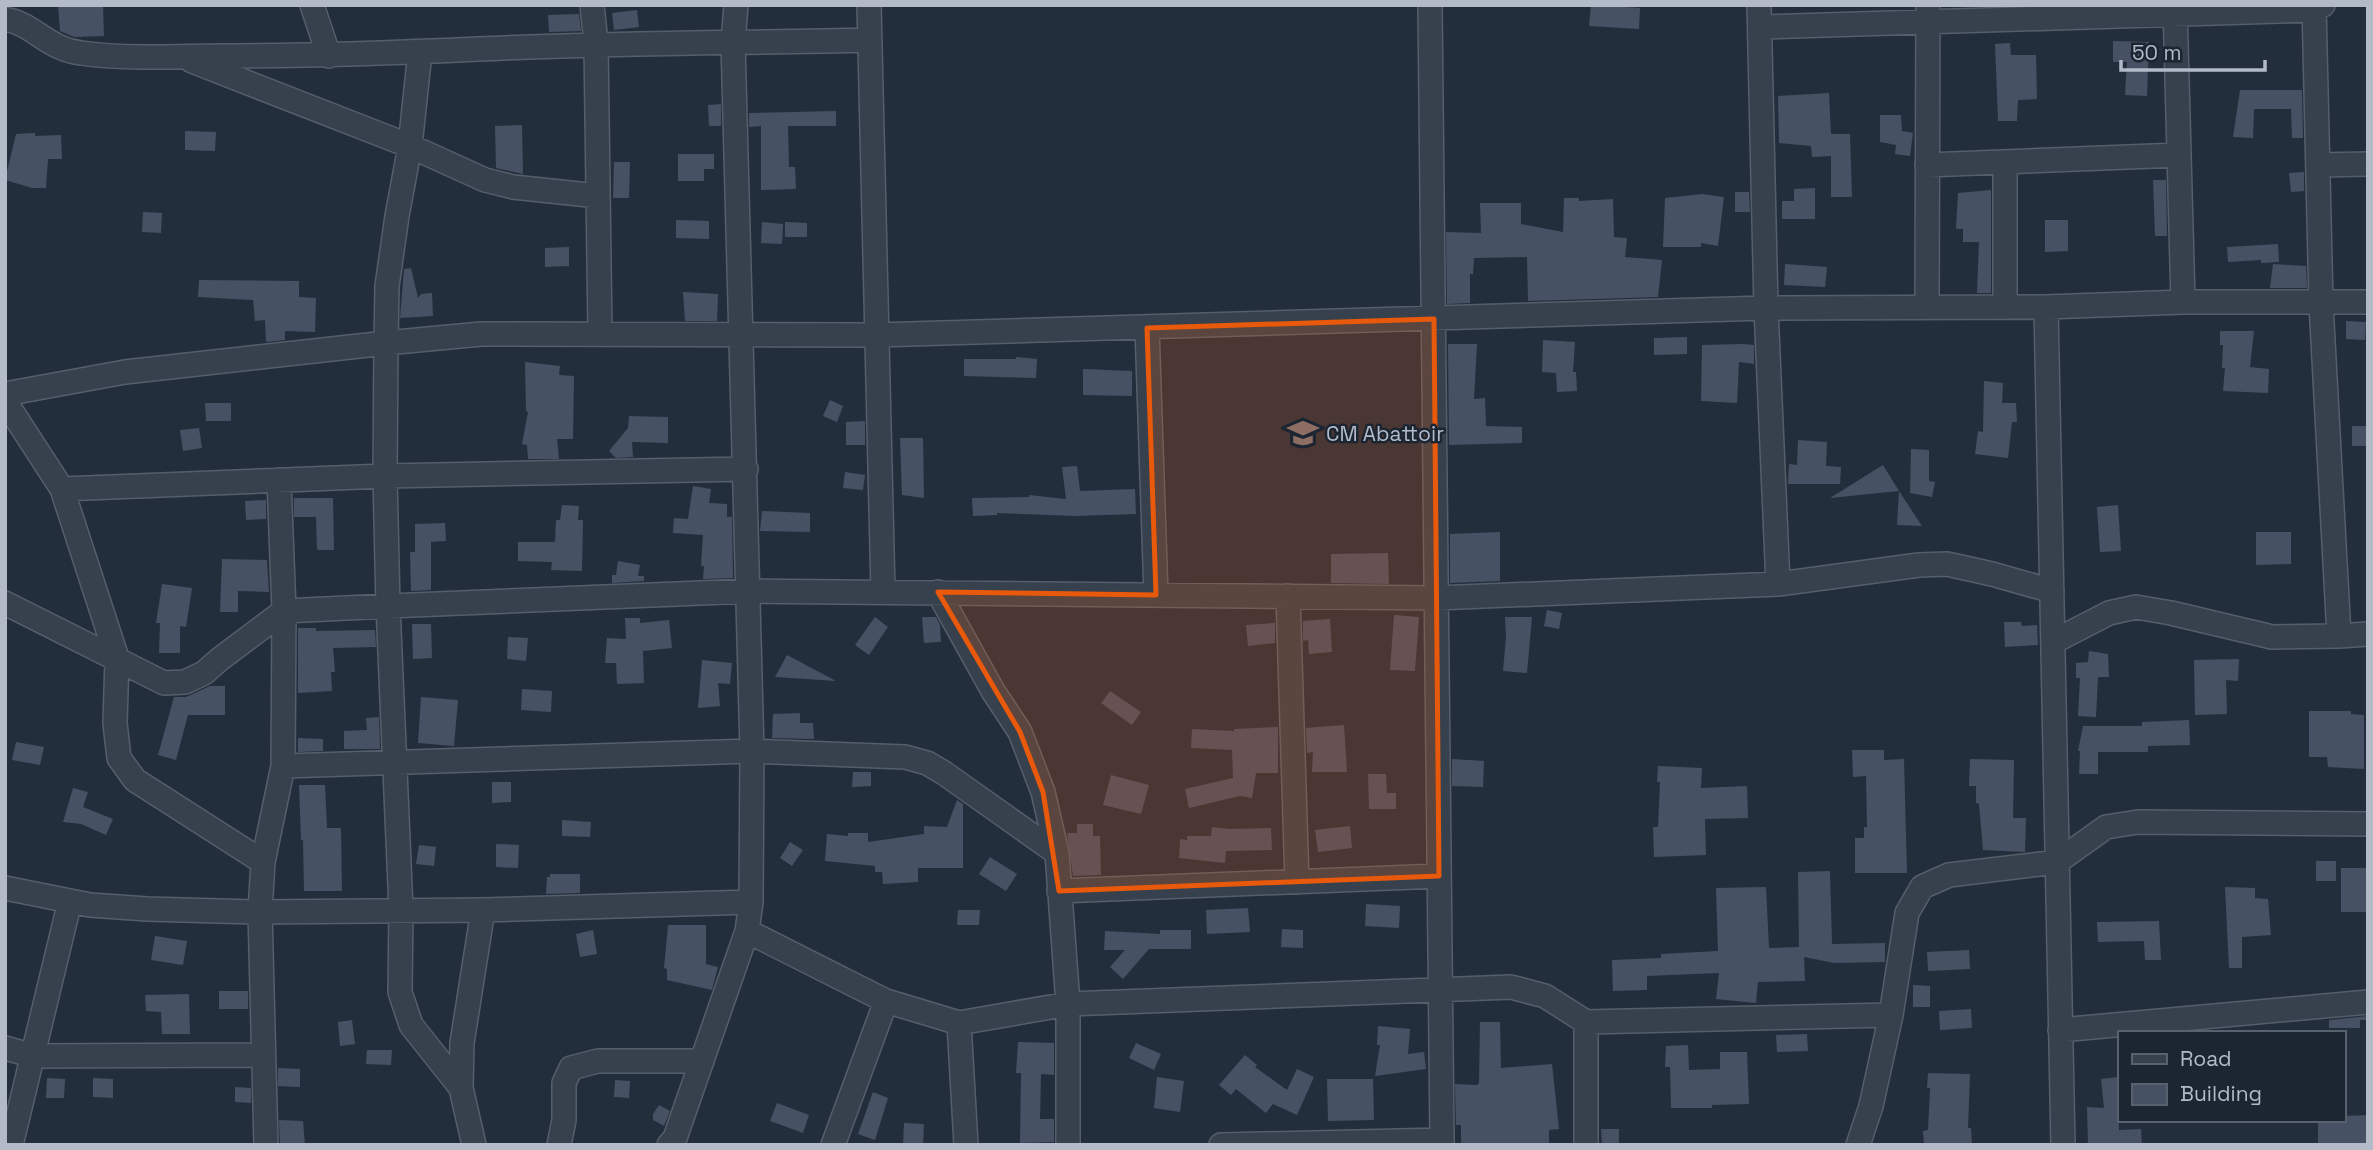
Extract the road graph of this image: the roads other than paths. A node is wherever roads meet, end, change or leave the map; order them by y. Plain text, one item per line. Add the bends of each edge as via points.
1 (312, 5) edge
2 (592, 5) edge
3 (736, 5) edge
4 (869, 5) edge
5 (1430, 5) edge
6 (2317, 7) edge
7 (2175, 10) edge
8 (1928, 13) edge
9 (1760, 16) edge
10 (5, 19) edge
11 (869, 40) junction
12 (596, 43) junction
13 (733, 43) junction
14 (420, 52) junction
15 (329, 56) junction
16 (180, 57) junction
17 (410, 146) junction
18 (2179, 155) junction
19 (2004, 162) junction
20 (2368, 164) edge
21 (1927, 165) junction
22 (2318, 165) junction
23 (598, 196) junction
24 (2183, 302) junction
25 (2368, 302) edge
26 (2321, 304) junction
27 (1927, 306) junction
28 (2005, 307) junction
29 (2046, 307) junction
30 (1766, 308) junction
31 (1434, 319) junction
32 (1147, 328) junction
33 (600, 334) junction
34 (742, 335) junction
35 (876, 335) junction
36 (386, 342) junction
37 (5, 394) edge
38 (5, 401) edge
39 (746, 469) junction
40 (385, 476) junction
41 (279, 481) junction
42 (62, 489) junction
43 (1778, 584) junction
44 (749, 591) junction
45 (2052, 591) junction
46 (883, 592) junction
47 (938, 592) junction
48 (1156, 595) junction
49 (1287, 597) junction
50 (1436, 598) junction
51 (5, 603) edge
52 (388, 606) junction
53 (284, 611) junction
54 (2368, 634) edge
55 (2339, 636) junction
56 (2053, 642) junction
57 (117, 659) junction
58 (752, 751) junction
59 (394, 762) junction
60 (283, 766) junction
61 (2368, 824) edge
62 (1057, 853) junction
63 (262, 862) junction
64 (2057, 862) junction
65 (1439, 876) junction
66 (1297, 882) junction
67 (5, 888) edge
68 (1059, 891) junction
69 (70, 901) junction
70 (751, 902) junction
71 (401, 911) junction
72 (483, 911) junction
73 (260, 912) junction
74 (747, 931) junction
75 (1440, 991) junction
76 (886, 1001) junction
77 (2368, 1002) edge
78 (1068, 1004) junction
79 (1891, 1016) junction
80 (1586, 1021) junction
81 (959, 1023) junction
82 (2060, 1030) junction
83 (5, 1048) edge
84 (263, 1055) junction
85 (34, 1056) junction
86 (702, 1060) junction
87 (461, 1088) junction
88 (1442, 1142) edge
89 (11, 1145) edge
90 (266, 1145) edge
91 (474, 1145) edge
92 (559, 1145) edge
93 (670, 1145) edge
94 (833, 1145) edge
95 (966, 1145) edge
96 (1068, 1145) edge
97 (1221, 1145) edge
98 (1586, 1145) edge
99 (1858, 1145) edge
100 (2063, 1145) edge

1 - 15 street
2 - 12 street
3 - 13 street
4 - 11 street
5 - 31 street
6 - 7 street
6 - 22 street
7 - 8 street
7 - 18 street
8 - 9 street
8 - 21 street
9 - 30 street
10 - 16 street via 18,21 66,51
11 - 13 street
11 - 35 street
12 - 13 street
12 - 14 street
12 - 23 street
13 - 34 street
14 - 15 street
14 - 17 street
15 - 16 street
16 - 17 street
17 - 23 street via 498,184
17 - 36 street via 387,286
18 - 19 street
18 - 24 street
19 - 21 street
19 - 28 street
20 - 22 street
21 - 27 street
22 - 26 street
23 - 33 street
24 - 26 street
24 - 29 street
25 - 26 street
26 - 55 street
27 - 28 street
27 - 30 street
28 - 29 street
29 - 45 street
30 - 31 street
30 - 43 street
31 - 32 street
31 - 50 street
32 - 35 street
32 - 48 street
33 - 34 street
33 - 36 street via 481,334
34 - 35 street
34 - 39 street
35 - 46 street
36 - 37 street via 125,372
36 - 40 street
38 - 42 street
39 - 40 street
39 - 44 street
40 - 41 street
40 - 52 street
41 - 42 street
41 - 53 street
42 - 57 street
43 - 45 street via 1947,565
43 - 50 street
44 - 46 street
44 - 52 street
44 - 58 street
45 - 56 street
46 - 47 street
47 - 48 street
47 - 62 street via 1020,732 1043,792
48 - 49 street
49 - 50 street
49 - 66 street
50 - 65 street
51 - 57 street
52 - 53 street
52 - 59 street
53 - 57 street via 204,673 185,682 164,683
53 - 60 street
54 - 55 street
55 - 56 street via 2272,637 2136,607 2109,613
56 - 64 street
57 - 63 street via 119,758 135,780
58 - 59 street
58 - 62 street via 905,757 927,763
58 - 70 street
59 - 60 street
59 - 71 street
60 - 63 street
61 - 64 street via 2138,822 2106,827
62 - 68 street
63 - 73 street
64 - 79 street via 1949,875 1922,887 1907,913
64 - 82 street
65 - 66 street
65 - 75 street
66 - 68 street
67 - 69 street
68 - 78 street
69 - 73 street via 147,909
69 - 85 street
70 - 72 street
70 - 74 street
71 - 72 street
71 - 73 street
71 - 87 street via 400,992 411,1025
72 - 87 street via 462,1043
73 - 84 street
74 - 76 street
74 - 86 street
75 - 78 street
75 - 80 street via 1511,987 1545,996
75 - 88 street
76 - 81 street
76 - 94 street
77 - 82 street
78 - 81 street
78 - 96 street
79 - 80 street
79 - 99 street
80 - 98 street
81 - 95 street
82 - 100 street
83 - 85 street
84 - 85 street
84 - 90 street
85 - 89 street
86 - 92 street via 598,1061 571,1068 564,1083
86 - 93 street
87 - 91 street
88 - 97 street

